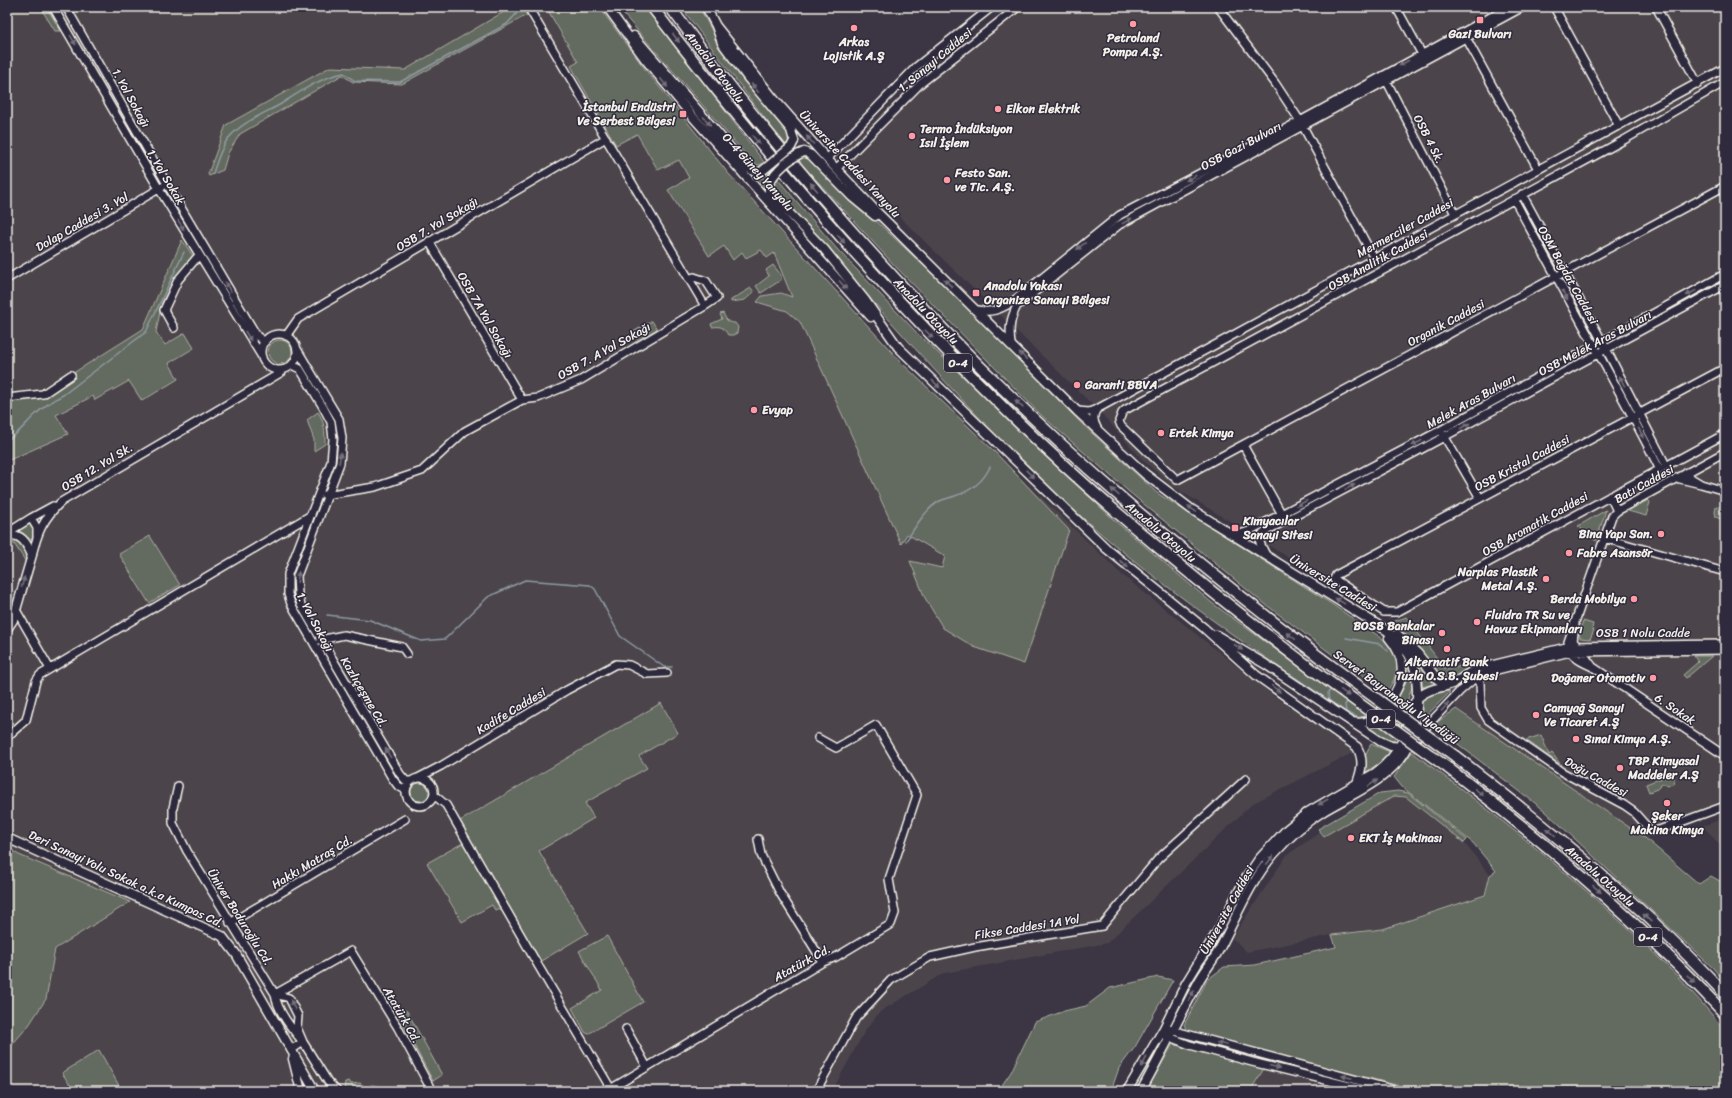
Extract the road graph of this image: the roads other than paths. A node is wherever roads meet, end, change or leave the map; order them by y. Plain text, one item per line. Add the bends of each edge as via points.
1 (53, 7) edge
2 (66, 7) edge
3 (528, 7) edge
4 (608, 7) edge
5 (652, 7) edge
6 (670, 7) edge
7 (706, 7) edge
8 (992, 7) edge
9 (1018, 7) edge
10 (1218, 7) edge
11 (1396, 7) edge
12 (1509, 7) edge
13 (1523, 7) edge
14 (1554, 7) edge
15 (1656, 7) edge
16 (716, 26) junction
17 (1465, 35) junction
18 (1423, 57) junction
19 (1725, 68) edge
20 (1385, 78) junction
21 (1725, 82) edge
22 (1698, 84) junction
23 (1302, 123) junction
24 (1619, 126) junction
25 (606, 138) junction
26 (826, 159) junction
27 (836, 169) junction
28 (1538, 169) junction
29 (167, 184) junction
30 (1509, 185) junction
31 (1725, 186) edge
32 (160, 189) junction
33 (1517, 197) junction
34 (1455, 214) junction
35 (902, 238) junction
36 (429, 241) junction
37 (199, 255) junction
38 (1374, 258) junction
39 (1564, 272) junction
40 (1725, 274) edge
41 (1555, 277) junction
42 (7, 279) edge
43 (690, 279) junction
44 (1725, 285) edge
45 (705, 306) junction
46 (977, 310) junction
47 (174, 328) dead end
48 (286, 336) junction
49 (1602, 341) junction
50 (264, 342) junction
51 (1011, 344) junction
52 (1595, 346) junction
53 (898, 347) junction
54 (297, 349) junction
55 (1606, 349) junction
56 (1599, 353) junction
57 (262, 357) junction
58 (292, 365) junction
59 (271, 368) junction
60 (1725, 368) edge
61 (283, 370) junction
62 (71, 376) dead end
63 (265, 382) junction
64 (7, 398) edge
65 (522, 400) junction
66 (1096, 409) junction
67 (1077, 410) junction
68 (1636, 416) junction
69 (1098, 430) junction
70 (1443, 434) junction
71 (1725, 434) edge
72 (1243, 445) junction
73 (1725, 452) edge
74 (1662, 467) junction
75 (1687, 472) junction
76 (1676, 478) junction
77 (1177, 480) joint
78 (1701, 484) junction
79 (1725, 491) edge
80 (328, 495) junction
81 (319, 496) junction
82 (1610, 496) junction
83 (1480, 498) junction
84 (61, 502) junction
85 (1617, 511) junction
86 (321, 513) junction
87 (311, 515) junction
88 (1284, 517) junction
89 (31, 518) junction
90 (1225, 530) junction
91 (7, 535) edge
92 (37, 536) junction
93 (1604, 538) junction
94 (32, 555) junction
95 (1266, 555) junction
96 (1725, 572) edge
97 (1335, 581) joint
98 (16, 610) junction
99 (1374, 621) junction
100 (1575, 624) junction
101 (1204, 628) junction
102 (7, 629) edge
103 (320, 640) junction
104 (1725, 644) edge
105 (1578, 648) junction
106 (1569, 649) junction
107 (1725, 650) edge
108 (407, 654) dead end
109 (1322, 659) joint
110 (1593, 667) junction
111 (50, 669) junction
112 (1484, 670) junction
113 (667, 673) dead end
114 (1474, 678) junction
115 (1452, 684) junction
116 (1481, 691) junction
117 (1417, 699) junction
118 (1348, 721) junction
119 (7, 737) edge
120 (818, 738) dead end
121 (1409, 746) junction
122 (1399, 747) junction
123 (1455, 756) joint
124 (1725, 756) edge
125 (415, 779) junction
126 (1246, 779) dead end
127 (1357, 783) junction
128 (178, 786) dead end
129 (406, 790) junction
130 (434, 796) junction
131 (1725, 806) edge
132 (405, 819) dead end
133 (7, 838) edge
134 (758, 839) dead end
135 (230, 923) junction
136 (823, 962) junction
137 (276, 994) junction
138 (1725, 994) edge
139 (1725, 1014) edge
140 (626, 1029) dead end
141 (1162, 1031) junction
142 (1172, 1034) junction
143 (303, 1042) junction
144 (291, 1050) junction
145 (648, 1067) junction
146 (609, 1090) edge
147 (301, 1091) edge
148 (315, 1091) edge
149 (337, 1091) edge
150 (432, 1091) edge
151 (816, 1091) edge
152 (1127, 1091) edge
153 (1141, 1091) edge
154 (1370, 1091) edge
155 (1398, 1091) edge

1 -> 32 street, 1. Yol Sokak
2 - 29 street, 1. Yol Sokağı
3 - 25 street
4 -> 16 main road, bridge via 747,167 755,172 761,172 791,148 794,141 791,130 722,43
4 -> 53 main road, O-4 Güney Yanyolu via 644,59 692,116
5 -> 139 highway, Anadolu Otoyolu / O-4, bridge via 800,192 920,325 1014,418 1106,502 1198,580 1313,670 1448,768 1539,839 1650,938
109 -> 6 highway, Anadolu Otoyolu / O-4 via 1146,519 1062,444 957,342 809,182 734,91
7 - 16 main road
8 - 26 street via 916,67
9 - 27 street, 1. Sanayi Caddesi via 920,84
10 - 23 street
11 - 18 street
12 - 17 street, OSB Gazi Bulvarı
13 - 17 street, OSB Gazi Bulvarı
14 - 24 street
15 - 22 street
26 -> 16 main road, Üniversite Caddesi Yanyolu
17 - 18 street, OSB Gazi Bulvarı
17 - 28 street
18 - 20 street, OSB Gazi Bulvarı
19 - 22 street, Mermerciler Caddesi
20 - 23 street, OSB Gazi Bulvarı
20 - 34 street, OSB 4 Sk.
21 - 33 street, OSB Analitik Caddesi
22 - 24 street, Mermerciler Caddesi
23 - 38 street
23 -> 46 street, OSB Gazi Bulvarı via 1120,215 1000,310
51 -> 23 street, OSB Gazi Bulvarı via 1010,322 1017,306 1119,225
24 - 28 street, Mermerciler Caddesi
25 - 36 street, OSB 7. Yol Sokağı
25 - 43 street
26 - 27 main road, Üniversite Caddesi Yanyolu
27 - 35 main road, Üniversite Caddesi Yanyolu
28 - 30 street, Mermerciler Caddesi
29 - 32 street, Dolap Caddesi 3. Yol
50 -> 29 street, 1. Yol Sokağı via 257,336
30 - 33 street
30 - 34 street, Mermerciler Caddesi
31 - 39 street, Organik Caddesi
32 -> 37 street, 1. Yol Sokak
32 - 42 street, Dolap Caddesi 3. Yol
33 - 39 street, OSM Bağdat Caddesi
33 - 41 street, OSM Bağdat Caddesi
33 - 77 street, OSB Analitik Caddesi via 1122,413 1119,421 1121,426
34 - 38 street, Mermerciler Caddesi
46 -> 35 main road, Üniversite Caddesi Yanyolu
35 - 53 main road, bridge via 852,197 811,155 804,152 796,155 772,176 768,183 769,192 824,249
36 - 48 street, OSB 7. Yol Sokağı via 298,318
36 - 65 street, OSB 7A Yol Sokağı
37 - 47 street via 178,280 164,310
37 -> 57 street, 1. Yol Sokak
38 - 66 street, Mermerciler Caddesi
39 - 41 street, Organik Caddesi
39 - 49 street, OSM Bağdat Caddesi
40 -> 49 street, Melek Aras Bulvarı
41 -> 52 street, OSM Bağdat Caddesi
41 - 72 street, Organik Caddesi
43 - 45 street
43 - 45 street via 694,277 706,281 717,298
44 - 55 street, OSB Melek Aras Bulvarı
45 - 65 street, OSB 7. A Yol Sokağı via 581,380 538,398
46 - 51 main road, Üniversite Caddesi Yanyolu
48 - 50 street via 274,335
48 - 54 street
49 - 52 street, Melek Aras Bulvarı
49 - 55 street, OSM Bağdat Caddesi
50 - 57 street
67 -> 51 main road, Üniversite Caddesi Yanyolu
52 - 56 street, OSM Bağdat Caddesi
52 - 70 street, Melek Aras Bulvarı
53 -> 101 main road via 1107,549
54 - 58 street via 296,360
80 -> 54 street via 340,463 342,438 339,419
55 - 56 street, OSB Melek Aras Bulvarı
68 -> 55 street, OSM Bağdat Caddesi
56 - 68 street, OSM Bağdat Caddesi
70 -> 56 street, OSB Melek Aras Bulvarı
57 - 59 street
58 - 61 street
58 - 81 street, 1. Yol Sokağı via 300,368 331,422 331,462
59 - 61 street
59 - 63 street
60 - 68 street, OSB Kristal Caddesi
61 - 63 street, OSB 12. Yol Sk.
62 - 64 street via 43,394
63 - 84 street, OSB 12. Yol Sk.
65 - 80 street, OSB 7. A Yol Sokağı via 465,431 422,472 375,487
66 - 67 street, Mermerciler Caddesi via 1086,412
66 - 69 street via 1093,420
67 - 69 main road, Üniversite Caddesi Yanyolu
68 - 74 street, OSM Bağdat Caddesi
68 - 83 street, OSB Kristal Caddesi
90 -> 69 main road, Üniversite Caddesi via 1170,494
70 - 83 street
70 - 88 street, OSB Melek Aras Bulvarı
71 - 74 street, OSB Aromatik Caddesi
72 - 77 street, Organik Caddesi
72 - 88 street
73 - 75 street, Batı Caddesi
74 - 82 street, OSB Aromatik Caddesi
75 - 76 street, Batı Caddesi
75 - 78 street
76 - 78 street
76 - 85 street, Batı Caddesi
78 - 79 street
80 - 81 street, OSB 7. A Yol Sokağı
80 - 86 street, Kazlıçeşme Cd.
81 - 87 street, 1. Yol Sokağı
82 - 85 street
82 - 97 street, OSB Aromatik Caddesi via 1397,612 1384,612
83 - 97 street, OSB Kristal Caddesi via 1336,575
84 - 89 street
84 - 92 street, OSB 12. Yol Sk. via 49,513
85 - 93 street, Batı Caddesi via 1610,518
86 - 87 street
103 -> 86 street, Kazlıçeşme Cd. via 301,605 297,576
87 - 111 street
87 - 129 street, 1. Yol Sokağı via 288,574 291,604 392,778 398,786
88 - 90 street via 1245,533
88 - 95 street, OSB Melek Aras Bulvarı via 1261,538 1261,549
89 - 91 street
89 - 92 street via 37,528
90 - 95 main road, Üniversite Caddesi
91 - 94 main road via 20,536
92 - 94 street, OSB 12. Yol Sk.
93 - 96 street
93 - 100 street, Batı Caddesi
98 -> 94 main road, OSB 12. Yol Sk.
99 -> 95 main road, Üniversite Caddesi
98 - 102 main road, OSB 12. Yol Sk.
98 - 111 street
99 - 115 main road via 1394,631 1418,654 1437,679 1442,683
99 - 117 main road, Üniversite Caddesi via 1394,636 1409,655 1417,671
99 - 118 main road via 1399,653 1402,668 1400,681 1389,701 1371,721
100 - 105 street, Batı Caddesi via 1573,639
100 - 106 street, Batı Caddesi via 1569,639
101 -> 118 main road via 1259,660
101 -> 127 main road via 1256,675 1357,747 1363,764
103 - 108 street via 344,635 402,647
125 -> 103 street, Kazlıçeşme Cd. via 406,781 400,774
104 - 105 street, OSB 1 Nolu Cadde
105 - 106 street, OSB 1 Nolu Cadde
105 - 107 street, OSB 1 Nolu Cadde
105 - 110 street, 6. Sokak
106 - 110 street, 6. Sokak via 1576,658
106 - 112 street, OSB 1 Nolu Cadde
109 - 123 highway, Servet Bayramoğlu Viyadüğü / O-4, bridge
110 - 124 street, 6. Sokak
111 - 119 street via 36,681 26,720
112 - 114 street, OSB 1 Nolu Cadde
112 - 115 street, OSB 1 Nolu Cadde via 1470,672
112 - 116 street, Doğu Caddesi
113 - 125 street, Kadife Caddesi via 647,674 629,665 616,664
114 - 116 street, Doğu Caddesi via 1480,682
121 -> 114 street, OSB 1 Nolu Cadde
115 - 117 main road, OSB 1 Nolu Cadde via 1434,688 1421,694
116 - 131 street, Doğu Caddesi via 1482,711 1491,723 1562,772 1624,805 1651,831
117 - 121 main road, Üniversite Caddesi
117 - 122 main road
118 - 122 main road via 1386,745
120 - 136 street, Atatürk Cd. via 836,748 876,725 917,795 889,879 895,913 891,924 836,958
121 - 122 main road
142 -> 121 main road, Üniversite Caddesi via 1252,886 1270,859 1306,823 1385,775
122 - 127 main road via 1385,766
138 -> 123 highway, Anadolu Otoyolu / O-4 via 1675,943 1581,857
125 - 129 street
125 - 130 street via 423,778 431,782
126 - 151 street, Fikse Caddesi 1A Yol via 1158,859 1102,926 975,946 930,957 891,980 856,1018
127 -> 141 main road, Üniversite Caddesi via 1298,820 1275,840 1259,859 1186,983
128 - 135 street, Üniver Boduroğlu Cd. via 173,808 173,823
129 - 130 street via 408,800 420,806 429,803
130 - 146 street via 446,805
132 - 135 street, Hakkı Matraş Cd.
133 - 144 main road, Deri Sanayi Yolu Sokak a.k.a Kumpas Cd. via 222,936 236,954
134 - 136 street via 761,855 780,893
135 - 137 street, Üniver Boduroğlu Cd.
136 - 145 street, Atatürk Cd.
137 - 143 street via 276,1002
143 -> 137 street via 297,1028 298,1016 289,998
137 - 150 street, Atatürk Cd. via 352,951
140 - 145 street
141 - 142 street
141 -> 152 main road, Üniversite Caddesi
142 - 153 main road, Üniversite Caddesi
142 -> 154 street via 1190,1045
155 -> 142 street
143 - 144 street
143 - 149 street via 328,1082
144 - 147 main road
144 - 148 main road, Deri Sanayi Yolu Sokak a.k.a Kumpas Cd.
145 - 146 street, Atatürk Cd.

